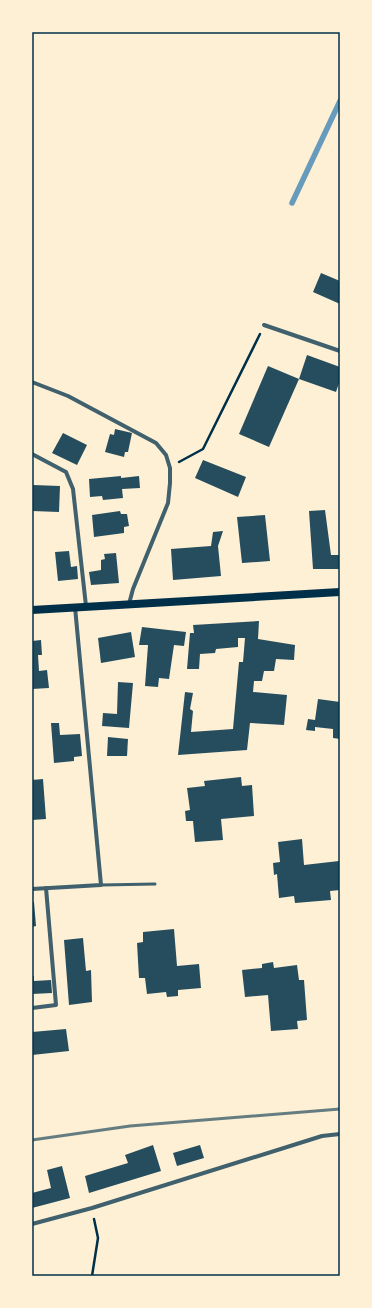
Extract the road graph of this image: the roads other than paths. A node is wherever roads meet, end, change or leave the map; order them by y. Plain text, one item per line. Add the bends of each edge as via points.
1 (264, 325) road end
2 (340, 351) edge
3 (32, 382) edge
4 (32, 454) edge
5 (340, 592) edge
6 (129, 604) junction
7 (86, 606) junction
8 (76, 607) junction
9 (32, 610) edge
10 (155, 884) dead end
11 (101, 885) junction
12 (46, 888) junction
13 (32, 889) edge
14 (32, 1008) edge
15 (340, 1134) edge
16 (32, 1224) edge

1 - 2 street
3 - 6 street via 68,396 156,443 166,455 170,468 168,503
4 - 7 street via 66,472 73,490
5 - 6 main road
6 - 7 main road
7 - 8 main road
8 - 9 main road
8 - 11 street
10 - 11 lane
11 - 12 street
12 - 13 street
12 - 14 street via 56,1005
15 - 16 street via 322,1136 92,1208

